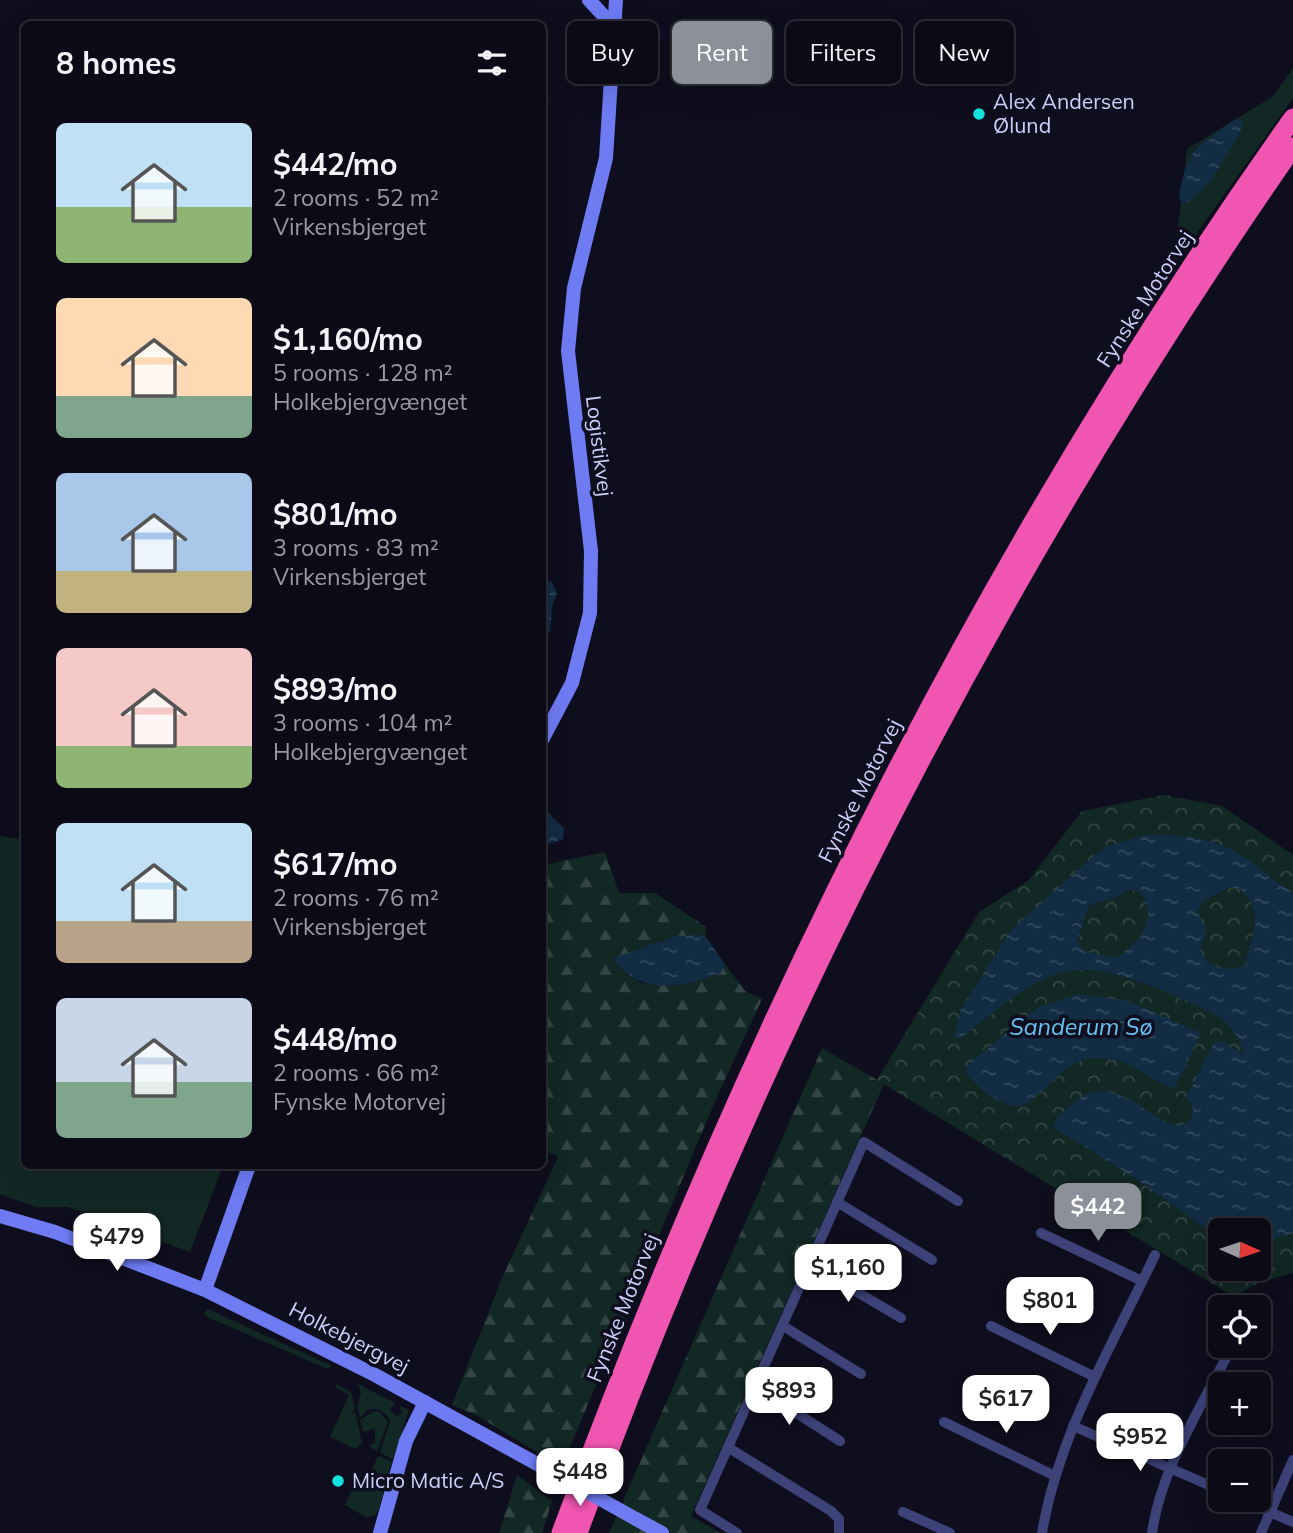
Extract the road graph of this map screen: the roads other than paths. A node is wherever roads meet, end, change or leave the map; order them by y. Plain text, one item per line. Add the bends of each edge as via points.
1 (589, 0) edge
2 (616, 0) edge
3 (608, 21) edge
4 (614, 21) edge
5 (611, 84) edge
6 (1293, 118) edge
7 (1293, 146) edge
8 (546, 732) edge
9 (249, 1169) edge
10 (958, 1200) dead end
11 (837, 1202) junction
12 (0, 1216) edge
13 (1041, 1233) dead end
14 (1154, 1255) dead end
15 (932, 1260) dead end
16 (810, 1264) junction
17 (1142, 1281) junction
18 (205, 1290) junction
19 (901, 1318) dead end
20 (783, 1326) junction
21 (991, 1326) dead end
22 (1226, 1358) edge
23 (861, 1374) dead end
24 (1095, 1377) junction
25 (756, 1387) junction
26 (425, 1402) junction
27 (944, 1422) dead end
28 (1073, 1426) junction
29 (840, 1441) dead end
30 (729, 1448) junction
31 (1293, 1460) edge
32 (1171, 1469) junction
33 (1055, 1476) junction
34 (1208, 1485) edge
35 (1271, 1508) edge
36 (903, 1512) dead end
37 (1269, 1512) joint
38 (1293, 1522) edge
39 (380, 1533) edge
40 (561, 1533) edge
41 (578, 1533) edge
42 (662, 1533) edge
43 (737, 1533) edge
44 (839, 1533) edge
45 (950, 1533) edge
46 (1042, 1533) edge
47 (1152, 1533) edge
48 (1261, 1533) edge

1 - 3 street
2 - 4 street, Logistikvej
5 - 8 street, Logistikvej via 606,158 574,288 568,351 591,551 590,613 572,682
6 - 40 highway, Fynske Motorvej via 1095,420 879,802 721,1131
7 - 41 highway, Fynske Motorvej via 1083,471 894,810 737,1137 621,1415
9 - 18 street
10 - 11 street via 864,1142
11 - 15 street
11 - 16 street
12 - 18 street, Holkebjergvej via 55,1232
13 - 17 street
14 - 17 street
16 - 19 street
16 - 20 street
17 - 24 street
18 - 26 street, Holkebjergvej
20 - 23 street
20 - 25 street
21 - 24 street
22 - 32 street
24 - 28 street
25 - 29 street
25 - 30 street
26 - 39 street via 406,1441
26 - 42 street, Holkebjergvej, bridge
27 - 33 street
28 - 32 street
28 - 33 street
30 - 43 street via 700,1510
30 - 44 street via 831,1511 839,1519
31 - 35 street
32 - 34 street
32 - 47 street
33 - 46 street
36 - 45 street
37 - 38 street
37 - 48 street

